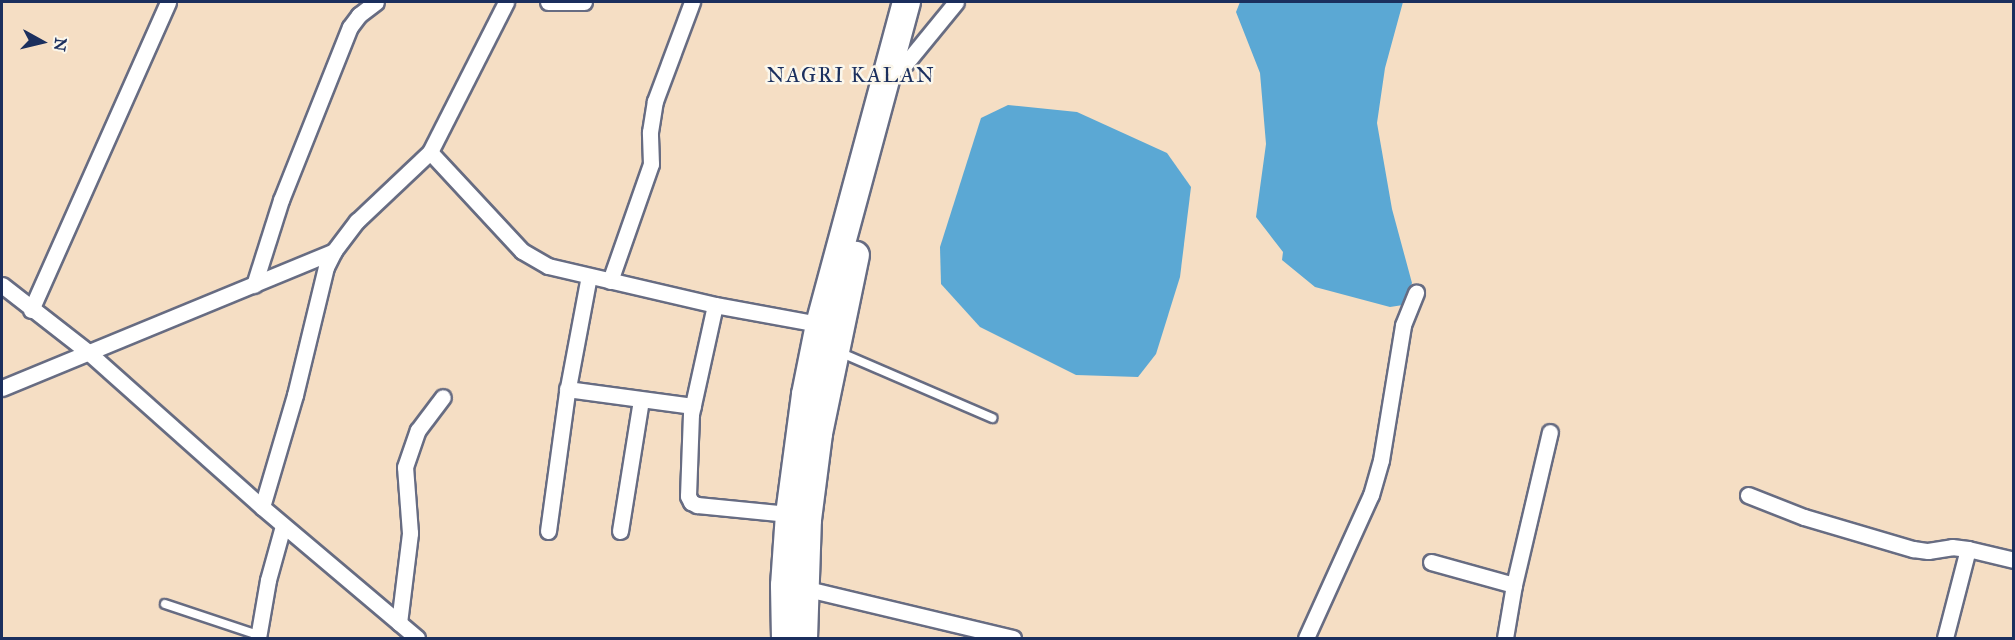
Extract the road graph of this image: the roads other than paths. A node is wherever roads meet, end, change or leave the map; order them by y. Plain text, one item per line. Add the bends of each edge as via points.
1 (168, 2) edge
2 (376, 2) edge
3 (506, 2) edge
4 (548, 2) edge
5 (584, 2) edge
6 (692, 2) edge
7 (906, 2) edge
8 (920, 2) edge
9 (956, 2) edge
10 (902, 68) junction
11 (430, 152) junction
12 (334, 251) junction
13 (589, 276) junction
14 (610, 281) junction
15 (2, 285) edge
16 (254, 285) junction
17 (1416, 293) dead end
18 (715, 305) junction
19 (31, 310) junction
20 (819, 324) junction
21 (834, 350) junction
22 (88, 352) junction
23 (2, 388) edge
24 (567, 389) junction
25 (443, 397) dead end
26 (641, 400) junction
27 (693, 406) junction
28 (992, 418) dead end
29 (1550, 432) dead end
30 (1748, 495) dead end
31 (262, 507) junction
32 (789, 514) junction
33 (284, 526) junction
34 (548, 531) dead end
35 (620, 531) dead end
36 (1968, 549) junction
37 (2013, 560) edge
38 (1431, 562) dead end
39 (1514, 585) junction
40 (794, 586) junction
41 (165, 604) dead end
42 (399, 623) junction
43 (258, 637) edge
44 (417, 639) edge
45 (785, 639) edge
46 (803, 639) edge
47 (1013, 639) edge
48 (1306, 639) edge
49 (1505, 639) edge
50 (1945, 639) edge

1 - 19 street
2 - 16 street via 358,15 350,27 281,200
3 - 11 street
4 - 5 street
6 - 14 street via 655,101 650,132 651,164
7 - 20 highway
8 - 10 highway
9 - 10 street
10 - 21 highway
11 - 12 street via 357,221
11 - 13 street via 522,251 548,266
12 - 16 street
12 - 31 street via 326,267 295,395
13 - 14 street
13 - 24 street
14 - 18 street
15 - 19 street
16 - 22 street
17 - 48 street via 1403,325 1381,460 1371,495
18 - 20 street
18 - 27 street
19 - 22 street
20 - 32 highway
21 - 28 lane
21 - 40 highway
22 - 23 street
22 - 31 street
24 - 26 street
24 - 34 street
25 - 42 street via 418,430 405,467 410,533
26 - 27 street
26 - 35 street
27 - 32 street via 687,472 691,502
29 - 39 street
30 - 36 street via 1804,517 1913,549
31 - 33 street
32 - 40 highway
33 - 42 street
33 - 43 street via 268,580
36 - 37 street
36 - 50 street
38 - 39 street
39 - 49 street
40 - 45 highway
40 - 46 highway
40 - 47 street
41 - 43 lane
42 - 44 street

